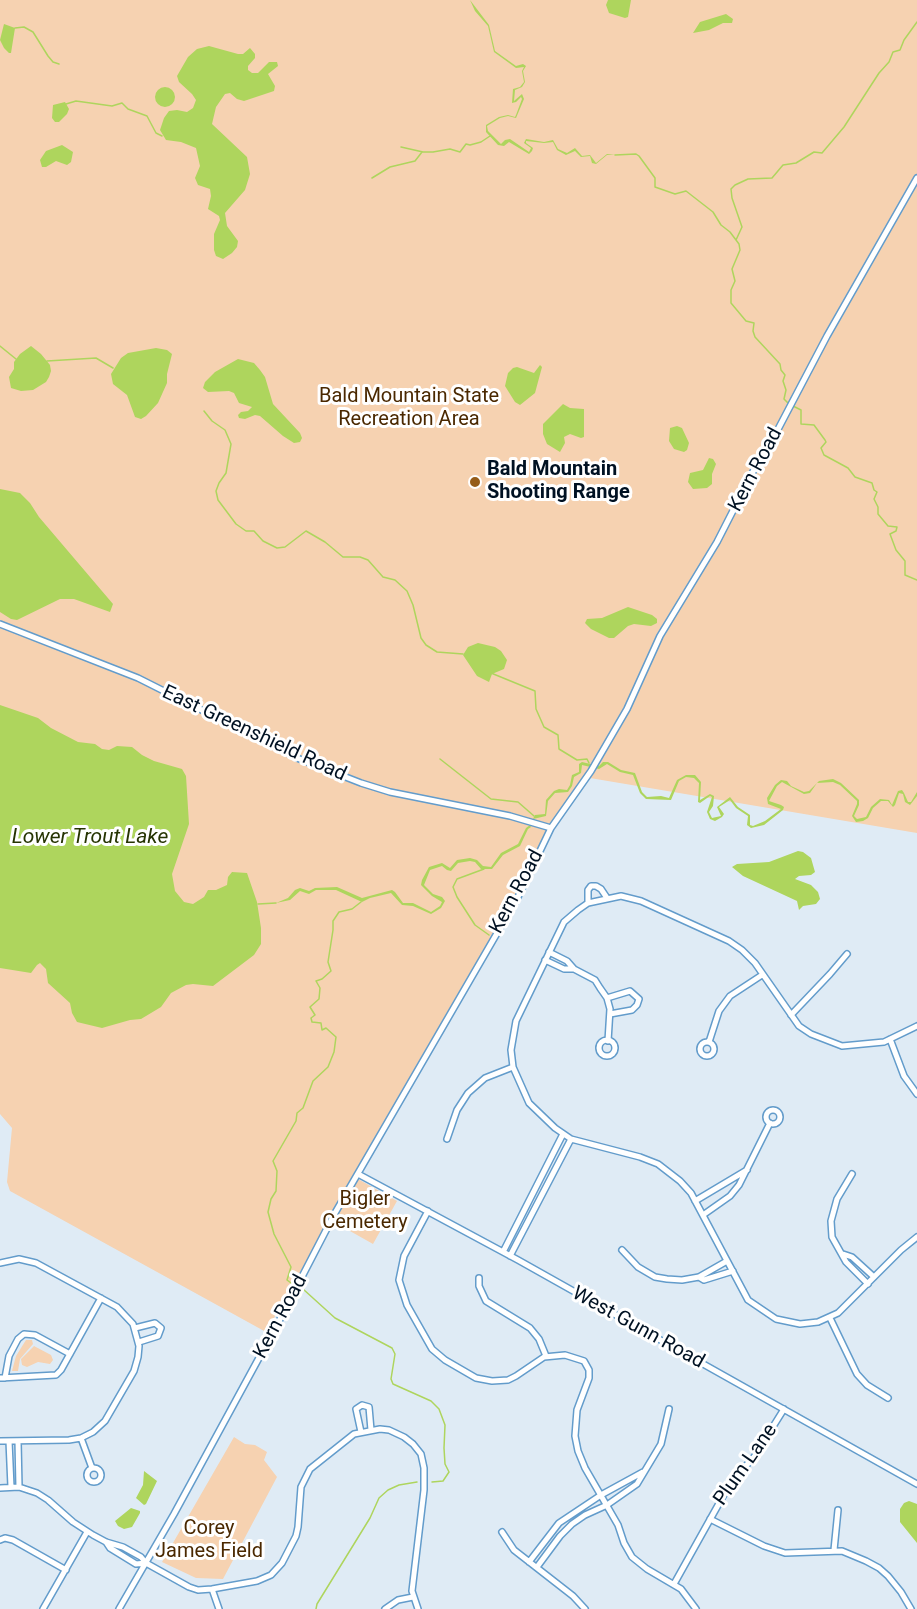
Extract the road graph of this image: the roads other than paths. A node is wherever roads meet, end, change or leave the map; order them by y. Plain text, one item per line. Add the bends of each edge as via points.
1 (917, 177) edge
2 (0, 624) edge
3 (551, 828) junction
4 (607, 898) junction
5 (588, 903) junction
6 (549, 952) junction
7 (847, 954) dead end
8 (545, 960) junction
9 (574, 969) junction
10 (762, 975) junction
11 (607, 998) junction
12 (610, 1014) junction
13 (791, 1015) junction
14 (917, 1026) edge
15 (890, 1039) junction
16 (608, 1041) dead end
17 (709, 1042) dead end
18 (513, 1067) junction
19 (917, 1094) edge
20 (770, 1123) dead end
21 (563, 1134) junction
22 (447, 1139) dead end
23 (571, 1139) junction
24 (748, 1169) junction
25 (358, 1174) junction
26 (852, 1174) dead end
27 (535, 1190) junction
28 (543, 1193) junction
29 (695, 1202) junction
30 (428, 1211) junction
31 (703, 1215) junction
32 (917, 1237) edge
33 (622, 1250) dead end
34 (503, 1252) junction
35 (843, 1254) junction
36 (510, 1256) junction
37 (727, 1261) junction
38 (0, 1263) edge
39 (733, 1271) junction
40 (699, 1277) junction
41 (874, 1277) junction
42 (479, 1278) dead end
43 (868, 1284) junction
44 (101, 1298) junction
45 (830, 1318) junction
46 (135, 1328) junction
47 (139, 1342) junction
48 (70, 1354) junction
49 (546, 1356) junction
50 (3, 1378) edge
51 (888, 1398) dead end
52 (669, 1409) dead end
53 (784, 1409) junction
54 (371, 1430) junction
55 (361, 1432) junction
56 (81, 1438) junction
57 (9, 1441) junction
58 (18, 1441) junction
59 (0, 1442) edge
60 (92, 1468) dead end
61 (643, 1472) junction
62 (917, 1484) edge
63 (11, 1487) junction
64 (19, 1487) junction
65 (0, 1488) edge
66 (601, 1495) junction
67 (607, 1505) junction
68 (576, 1510) junction
69 (838, 1510) dead end
70 (581, 1517) junction
71 (710, 1519) junction
72 (553, 1530) junction
73 (87, 1532) junction
74 (502, 1532) dead end
75 (560, 1536) junction
76 (0, 1540) edge
77 (834, 1550) junction
78 (529, 1562) junction
79 (146, 1563) junction
80 (537, 1567) junction
81 (66, 1570) junction
82 (674, 1584) junction
83 (212, 1589) junction
84 (413, 1597) junction
85 (43, 1609) edge
86 (119, 1609) edge
87 (219, 1609) edge
88 (385, 1609) edge
89 (418, 1609) edge
90 (585, 1609) edge
91 (696, 1609) edge
92 (911, 1609) edge

1 - 3 street, Kern Road via 717,542 660,636 627,709 591,771
2 - 3 street, East Greenshield Road via 138,678 297,758 361,783
3 - 25 street, Kern Road via 518,897
4 - 5 street
4 - 5 street via 601,889 591,886
4 - 10 street via 621,896 641,901 729,941 755,963
5 - 6 street via 564,922
6 - 8 street
6 - 9 street
7 - 13 street
8 - 9 street
8 - 18 street via 516,1022 511,1050
9 - 11 street via 595,980
10 - 13 street
10 - 17 street via 730,996 719,1011
11 - 12 street
11 - 12 street via 630,991 639,999 632,1010
12 - 16 street
13 - 15 street via 805,1030 842,1046
14 - 15 street
15 - 19 street via 904,1076
18 - 21 street via 529,1103
18 - 22 street via 485,1078 468,1093
20 - 24 street
21 - 23 street
21 - 27 street
23 - 28 street
23 - 29 street via 658,1164 680,1181
24 - 29 street
24 - 31 street via 730,1196
25 - 30 street, West Gunn Road
25 - 79 street, Kern Road
26 - 35 street via 837,1199 831,1221 832,1237
27 - 28 street
27 - 34 street
28 - 36 street
29 - 31 street
30 - 34 street, West Gunn Road
30 - 49 street via 404,1256 399,1280 407,1305 432,1349 476,1378 492,1381 516,1377
31 - 37 street
32 - 41 street
33 - 40 street via 638,1267 655,1277
34 - 36 street, West Gunn Road
35 - 41 street
35 - 43 street
36 - 53 street, West Gunn Road
37 - 39 street
37 - 40 street
38 - 44 street via 19,1259 36,1263
39 - 40 street via 704,1280
39 - 45 street via 748,1300 776,1319 800,1324
41 - 43 street
42 - 49 street via 486,1301 530,1328
43 - 45 street
44 - 46 street via 122,1311
44 - 48 street
45 - 51 street via 857,1374
46 - 47 street
46 - 47 street via 154,1323 161,1328 158,1336
47 - 56 street via 136,1366 108,1416 97,1429
48 - 50 street via 53,1376
48 - 50 street via 35,1335 24,1334 9,1356
49 - 66 street via 573,1357 584,1361 589,1370 577,1410 575,1436 582,1460
52 - 61 street via 660,1444
53 - 62 street, West Gunn Road
53 - 71 street, Plum Lane via 754,1457 730,1482
54 - 55 street
54 - 55 street via 369,1407 362,1405 356,1409
54 - 84 street via 389,1430 404,1437 421,1454 424,1490 412,1575
55 - 83 street via 317,1463 303,1481 296,1536 277,1569 257,1581
56 - 58 street
56 - 60 street
57 - 58 street
57 - 59 street
57 - 63 street
58 - 64 street
61 - 66 street
61 - 67 street via 638,1484
63 - 64 street
63 - 65 street
64 - 73 street via 42,1496
66 - 67 street
66 - 68 street
67 - 70 street
67 - 82 street via 632,1557
68 - 70 street
68 - 72 street
69 - 77 street
70 - 75 street
71 - 77 street via 785,1553
71 - 82 street, Plum Lane
72 - 75 street
72 - 78 street
73 - 79 street via 123,1547
73 - 81 street
74 - 78 street via 514,1550
75 - 80 street
76 - 81 street via 13,1540
77 - 92 street via 879,1568
78 - 80 street
79 - 83 street via 189,1587
79 - 86 street, Kern Road
80 - 90 street
81 - 85 street
82 - 91 street
83 - 87 street
84 - 88 street via 398,1600
84 - 89 street

